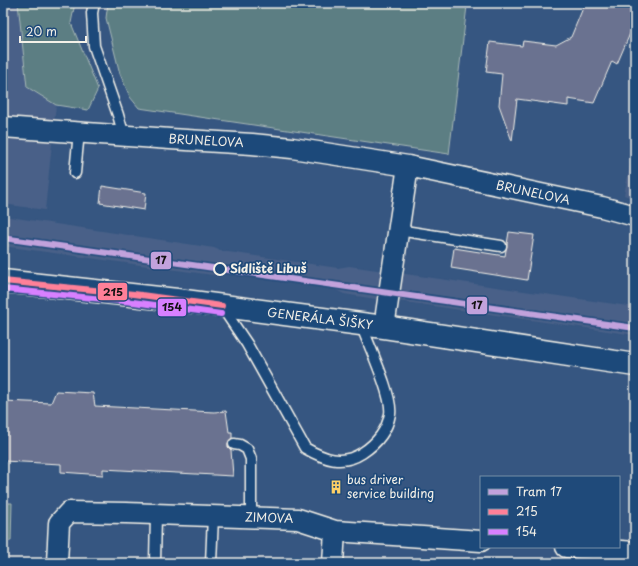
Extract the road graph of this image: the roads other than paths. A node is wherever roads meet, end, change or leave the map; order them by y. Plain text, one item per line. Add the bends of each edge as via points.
1 (94, 3) edge
2 (3, 126) edge
3 (79, 132) junction
4 (124, 136) junction
5 (408, 166) junction
6 (75, 173) dead end
7 (635, 216) edge
8 (398, 230) junction
9 (501, 246) dead end
10 (3, 281) edge
11 (222, 306) junction
12 (361, 324) junction
13 (384, 327) junction
14 (635, 365) edge
15 (234, 444) dead end
16 (156, 515) junction
17 (213, 516) junction
18 (251, 517) junction
19 (334, 531) junction
20 (480, 541) edge
21 (580, 548) edge
22 (635, 552) edge
23 (155, 562) dead end
24 (57, 563) edge
25 (211, 563) edge
26 (333, 563) edge

1 - 4 lane via 94,46
2 - 3 street, BRUNELOVA
3 - 4 street, BRUNELOVA
3 - 6 lane
4 - 5 street, BRUNELOVA via 292,148
5 - 7 street, BRUNELOVA
5 - 8 street
8 - 9 lane
8 - 13 street
10 - 11 main road, GENERÁLA ŠIŠKY
11 - 12 main road, GENERÁLA ŠIŠKY
11 - 12 lane via 247,344 305,448 320,457 339,461 358,456 373,446 385,431 390,414 388,395
12 - 13 main road, GENERÁLA ŠIŠKY
13 - 14 main road, GENERÁLA ŠIŠKY
15 - 18 lane via 248,449 252,459
16 - 17 street, ZIMOVA
16 - 23 lane
16 - 24 street, ZIMOVA via 69,512 59,523
17 - 18 street, ZIMOVA
17 - 25 lane
18 - 19 street, ZIMOVA via 298,519
19 - 20 street, ZIMOVA
19 - 26 street
21 - 22 street

